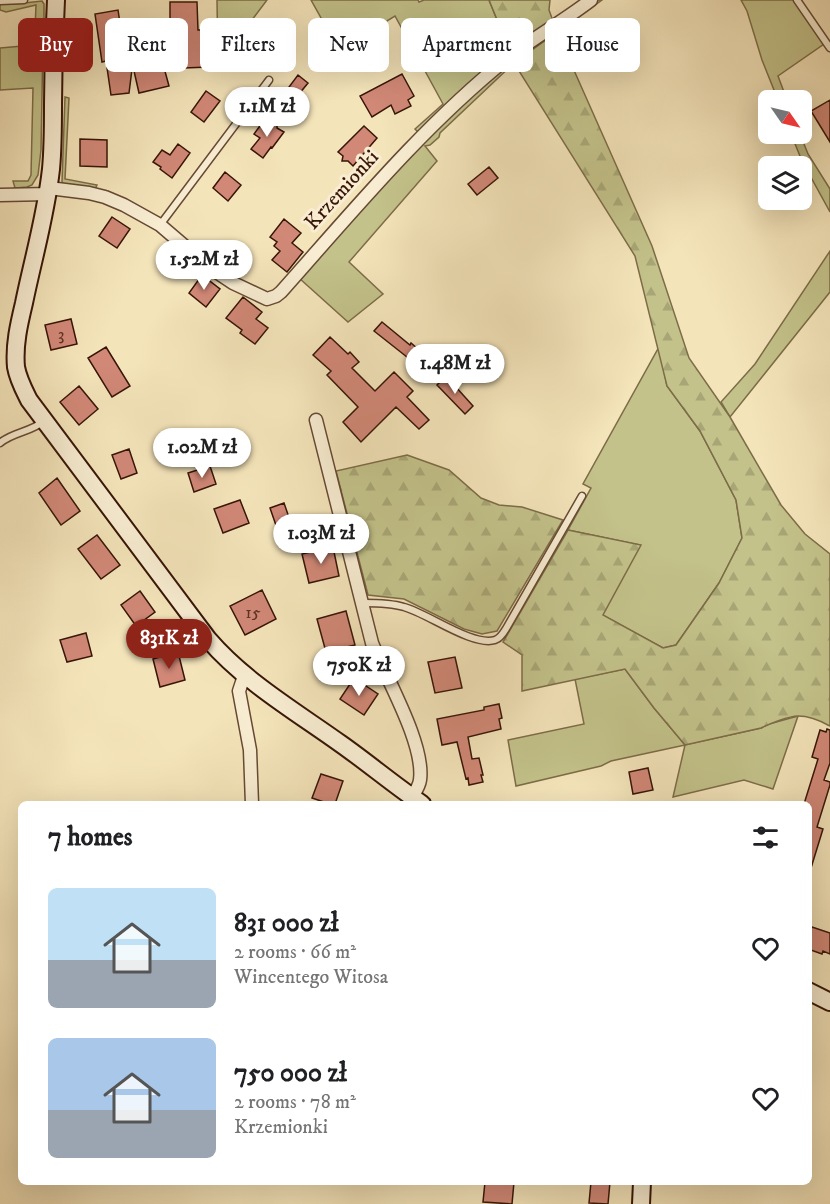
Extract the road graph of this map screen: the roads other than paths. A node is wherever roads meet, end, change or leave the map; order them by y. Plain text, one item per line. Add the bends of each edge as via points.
1 (24, 0) edge
2 (56, 0) edge
3 (591, 0) edge
4 (797, 0) edge
5 (0, 1) edge
6 (830, 48) edge
7 (269, 80) dead end
8 (48, 191) junction
9 (0, 195) edge
10 (160, 225) junction
11 (44, 420) junction
12 (315, 420) dead end
13 (0, 443) edge
14 (582, 496) dead end
15 (362, 603) junction
16 (244, 676) junction
17 (252, 801) edge
18 (417, 801) edge
19 (812, 993) edge
20 (830, 1002) edge
21 (642, 1185) edge
22 (641, 1204) edge

1 - 5 lane
2 - 8 street via 53,147
3 - 10 street, Krzemionki via 509,58 434,125 276,296 267,299 232,284
4 - 6 lane
7 - 10 lane
8 - 9 street, Krzemionki
8 - 10 street, Krzemionki via 105,197
8 - 11 street via 16,351 21,384
11 - 13 lane
11 - 16 street via 208,639
12 - 15 street
14 - 15 lane via 507,627 495,640 471,638 403,606
15 - 18 street via 372,643 418,753
16 - 17 street via 239,691 250,750
16 - 18 street
19 - 20 street
21 - 22 street

